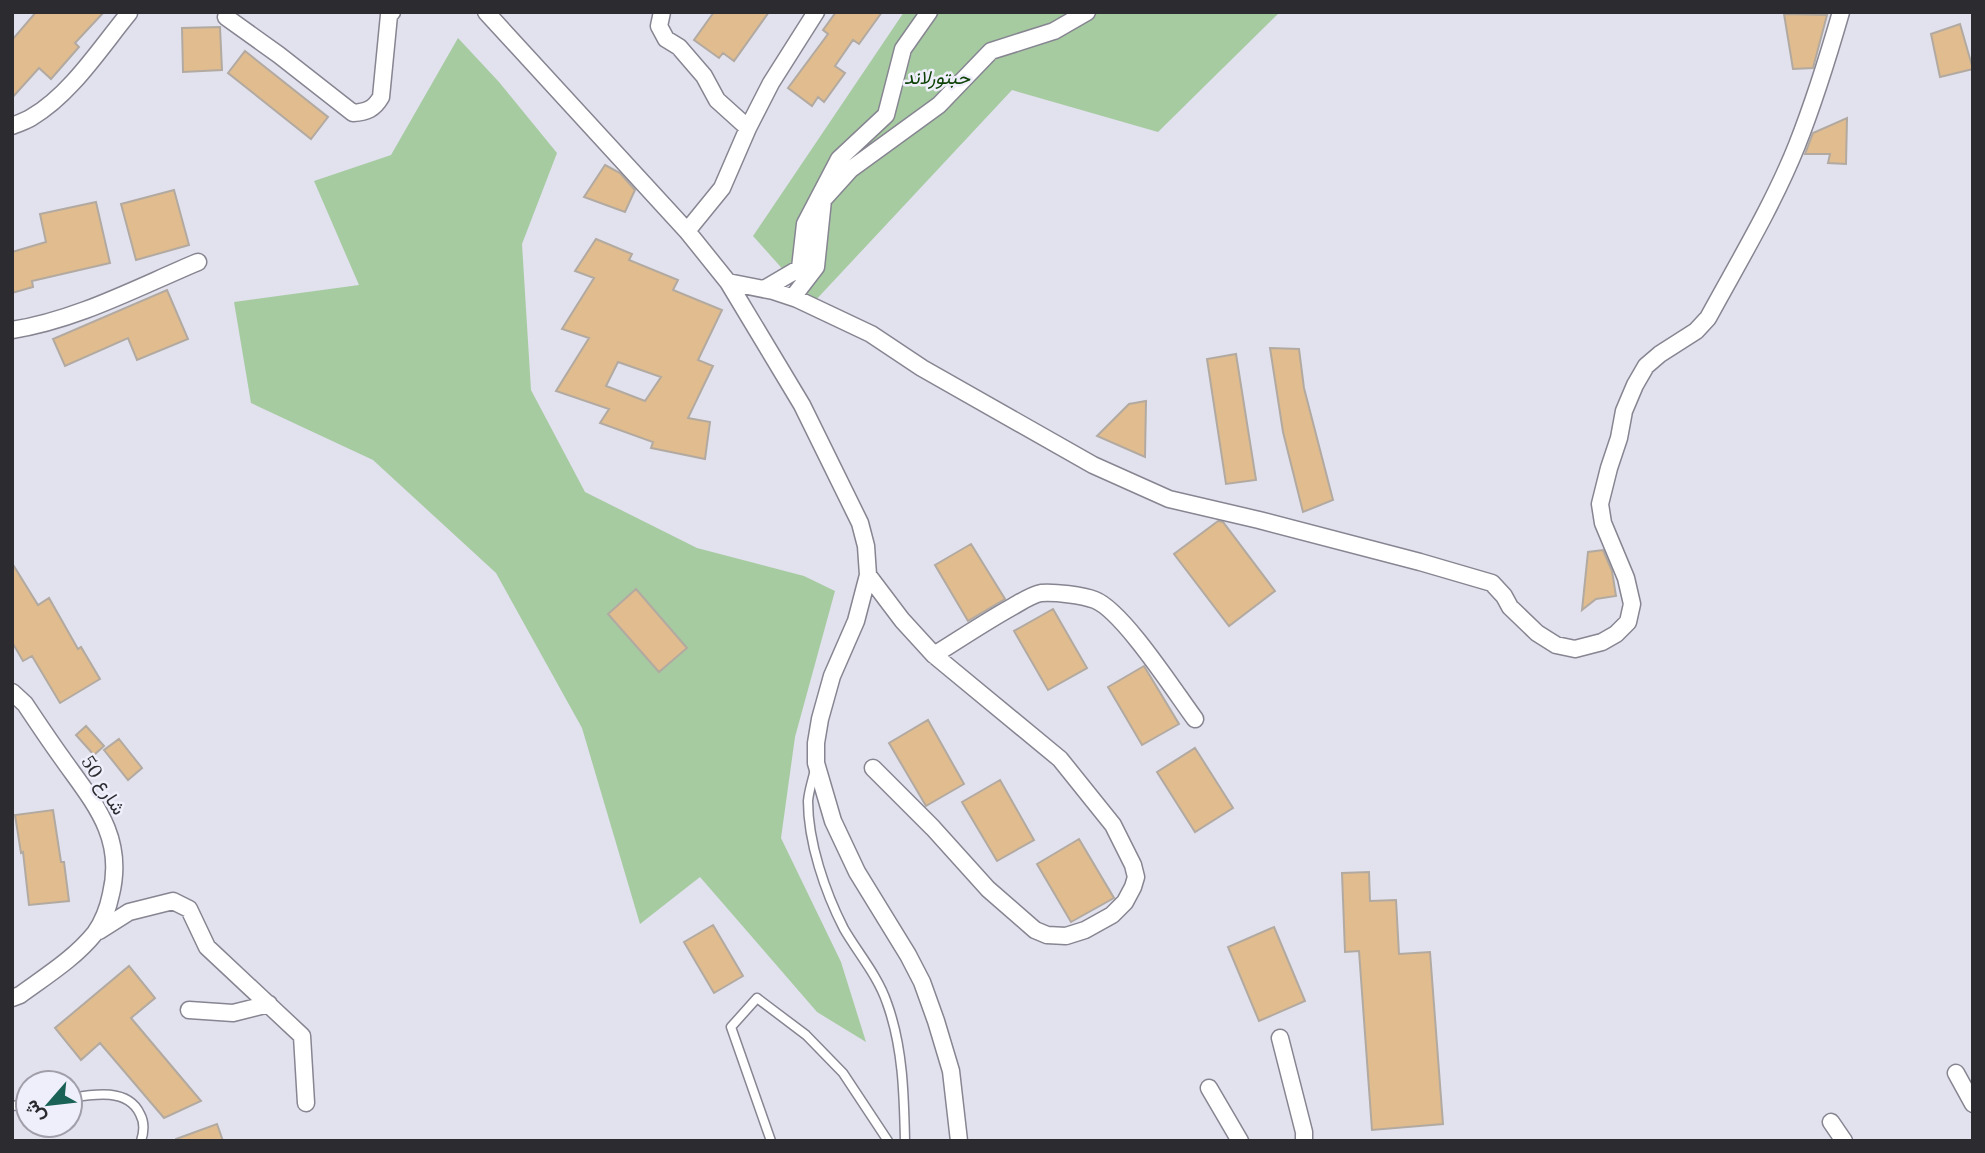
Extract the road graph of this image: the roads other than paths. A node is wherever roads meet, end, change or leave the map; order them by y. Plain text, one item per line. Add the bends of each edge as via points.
1 (128, 12) edge
2 (392, 12) edge
3 (662, 12) edge
4 (816, 12) edge
5 (929, 12) edge
6 (1087, 12) edge
7 (1841, 12) edge
8 (482, 13) edge
9 (226, 17) dead end
10 (12, 126) edge
11 (748, 128) junction
12 (687, 231) junction
13 (198, 262) dead end
14 (728, 282) junction
15 (764, 289) junction
16 (793, 298) junction
17 (12, 330) edge
18 (869, 575) junction
19 (934, 655) junction
20 (12, 692) edge
21 (1195, 719) dead end
22 (816, 763) junction
23 (873, 768) dead end
24 (93, 934) junction
25 (12, 998) edge
26 (269, 1004) junction
27 (189, 1010) dead end
28 (1280, 1038) dead end
29 (1956, 1073) dead end
30 (1209, 1088) dead end
31 (84, 1097) edge
32 (306, 1103) dead end
33 (1973, 1104) edge
34 (1831, 1122) dead end
35 (141, 1141) edge
36 (771, 1141) edge
37 (888, 1141) edge
38 (905, 1141) edge
39 (959, 1141) edge
40 (1240, 1141) edge
41 (1304, 1141) edge
42 (1844, 1141) edge

1 - 10 street via 50,104
2 - 9 street via 381,97 375,108 354,113
3 - 11 street via 659,26 666,39 679,47 717,100
4 - 11 street
5 - 15 street via 903,49 886,115 839,159 805,224 800,268
6 - 16 street via 1054,32 991,51 939,105 851,169 823,200 816,267
7 - 16 street via 1796,146 1709,318 1646,366 1624,411 1600,504 1632,604 1628,622 1602,642 1575,649 1556,646 1510,607 1492,583 1169,499 1093,465 871,334
8 - 12 street
11 - 12 street via 723,188
12 - 14 street
13 - 17 street via 95,306
14 - 15 street
14 - 18 street via 802,405 860,523
15 - 16 street
18 - 19 street
18 - 22 street via 856,621 832,676 820,719
19 - 21 street via 1041,593 1095,600 1127,628
19 - 23 street via 1060,759 1113,825 1136,877 1125,902 1086,930 1066,936 1035,930 988,889
20 - 24 street, شارع 50 via 25,704 108,828 116,859 113,885 106,915
22 - 38 lane via 808,800 814,850 844,928 887,1002 904,1087
22 - 39 street via 833,821 857,872 922,982 951,1071
24 - 25 street, شارع 50 via 71,957
24 - 26 street via 129,912 173,901 189,909 207,947
26 - 27 street via 233,1013
26 - 32 street via 302,1036
28 - 41 street
29 - 33 street
30 - 40 street
31 - 35 lane via 118,1096 130,1101 144,1121
34 - 42 street
36 - 37 lane via 731,1027 757,998 806,1035 843,1073

